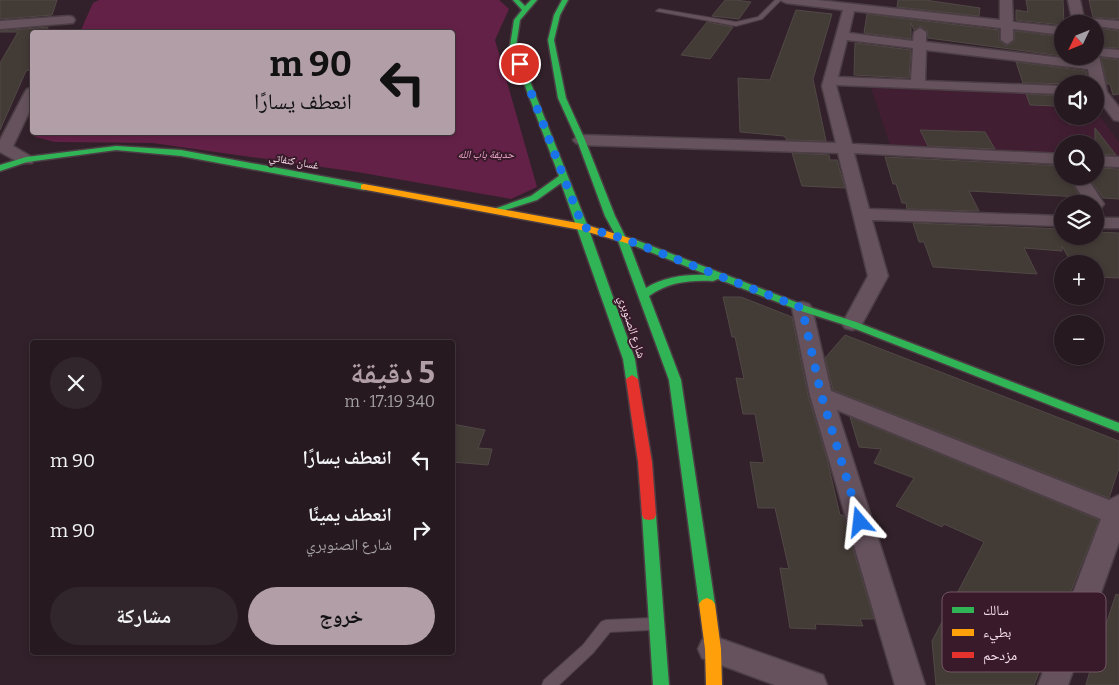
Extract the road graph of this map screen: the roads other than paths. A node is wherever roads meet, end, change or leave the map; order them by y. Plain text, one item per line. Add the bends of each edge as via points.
1 (516, 0) edge
2 (534, 0) edge
3 (546, 0) edge
4 (557, 0) edge
5 (565, 0) edge
6 (778, 0) edge
7 (786, 0) edge
8 (1006, 0) edge
9 (1074, 0) edge
10 (829, 3) edge
11 (849, 9) junction
12 (524, 10) junction
13 (659, 11) dead end
14 (1077, 15) edge
15 (921, 16) junction
16 (0, 24) edge
17 (1104, 24) edge
18 (1119, 25) edge
19 (1007, 26) junction
20 (63, 30) edge
21 (1054, 30) edge
22 (842, 36) junction
23 (920, 46) junction
24 (1104, 53) edge
25 (1119, 54) edge
26 (1007, 56) junction
27 (1054, 59) edge
28 (533, 64) dead end
29 (544, 74) dead end
30 (830, 81) junction
31 (918, 84) junction
32 (1054, 90) edge
33 (1104, 91) edge
34 (1119, 91) edge
35 (30, 96) edge
36 (562, 98) junction
37 (1104, 98) edge
38 (533, 100) junction
39 (1119, 117) edge
40 (581, 140) junction
41 (2, 147) edge
42 (845, 148) junction
43 (1054, 159) edge
44 (26, 160) junction
45 (1104, 161) edge
46 (1119, 162) edge
47 (0, 168) edge
48 (564, 177) junction
49 (490, 210) junction
50 (862, 214) junction
51 (1054, 221) edge
52 (583, 227) junction
53 (622, 238) junction
54 (723, 278) junction
55 (644, 294) junction
56 (802, 308) junction
57 (852, 324) junction
58 (821, 394) junction
59 (1119, 428) edge
60 (1117, 510) edge
61 (1087, 592) edge
62 (658, 623) junction
63 (713, 649) junction
64 (1058, 672) edge
65 (549, 685) edge
66 (661, 685) edge
67 (714, 685) edge
68 (812, 685) edge
69 (910, 685) edge
70 (1053, 685) edge

1 - 12 main road
2 - 12 main road, شارع الصنوبري
3 - 4 main road via 540,16
5 - 36 main road, شارع الصنوبري via 557,15 551,40
6 - 13 lane via 760,18 736,24
7 - 10 street
8 - 19 street
9 - 14 street
10 - 11 street
11 - 15 street
11 - 22 street
12 - 38 main road, شارع الصنوبري via 516,20 513,46
15 - 19 street
15 - 23 street
16 - 20 street via 69,16
17 - 18 street
19 - 21 street
19 - 26 street
22 - 23 street
22 - 30 street
23 - 26 street
23 - 31 street
24 - 25 street
26 - 27 street
28 - 38 main road via 539,89
29 - 36 main road
30 - 31 street
30 - 42 street
31 - 32 street
33 - 34 street
35 - 41 street
36 - 40 main road, شارع الصنوبري
37 - 39 street
38 - 48 main road, شارع الصنوبري
40 - 42 street
40 - 53 main road, شارع الصنوبري via 610,216
41 - 44 street
42 - 43 street
42 - 50 street
44 - 47 main road, غسان كنفاتي
44 - 49 main road, غسان كنفاتي via 116,148 180,153
45 - 46 street
48 - 49 main road via 533,199 517,206
48 - 52 main road, شارع الصنوبري
49 - 52 main road, غسان كنفاتي
50 - 51 street
50 - 57 street via 878,276
52 - 53 main road, غسان كنفاتي
52 - 62 main road, شارع الصنوبري via 629,359 645,462
53 - 54 main road, غسان كنفاتي
53 - 55 main road, شارع الصنوبري
54 - 55 main road via 688,277 655,284
54 - 56 main road, غسان كنفاتي
55 - 63 main road, شارع الصنوبري via 676,380
56 - 57 main road, غسان كنفاتي
56 - 58 street
57 - 59 main road, غسان كنفاتي
58 - 60 street
58 - 69 street
60 - 61 street
62 - 65 lane via 606,626
62 - 66 main road, شارع الصنوبري
63 - 67 main road, شارع الصنوبري
63 - 68 street
64 - 70 street

